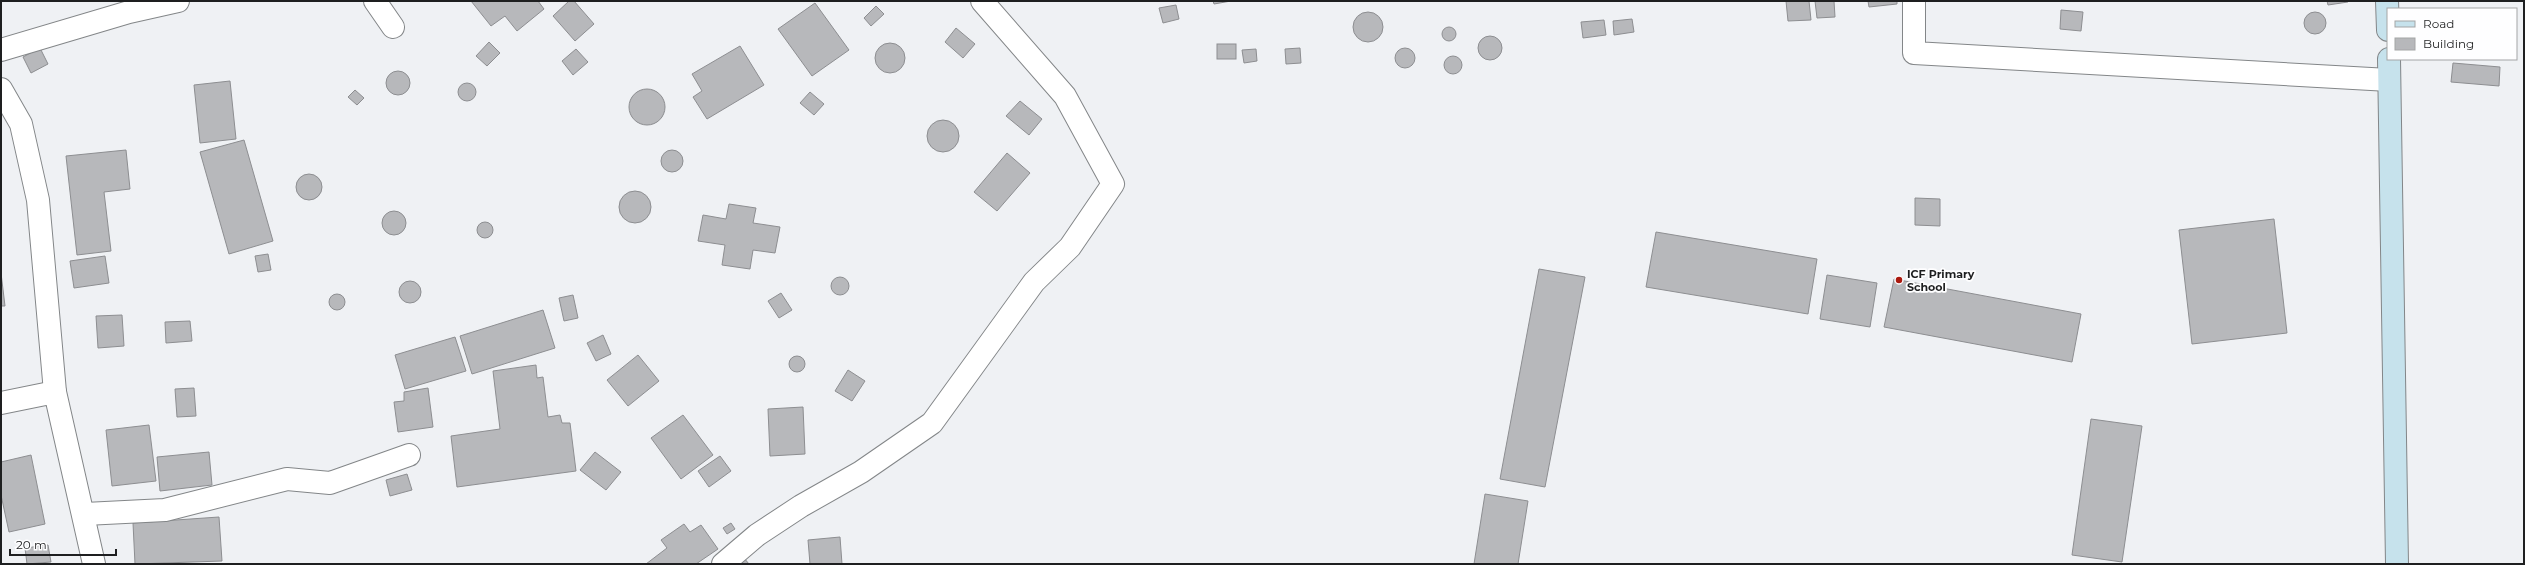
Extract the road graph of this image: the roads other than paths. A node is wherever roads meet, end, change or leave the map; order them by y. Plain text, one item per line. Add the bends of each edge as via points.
1 (178, 1) edge
2 (375, 1) edge
3 (982, 1) edge
4 (1914, 1) edge
5 (393, 27) dead end
6 (1, 50) edge
7 (2389, 69) edge
8 (1, 89) edge
9 (55, 392) junction
10 (1, 403) edge
11 (409, 455) dead end
12 (85, 514) junction
13 (94, 564) edge
14 (723, 564) edge
15 (2397, 564) edge

1 - 6 street via 129,12
2 - 5 street
3 - 14 street via 1065,96 1113,184 1070,247 1034,282 932,423 861,472 801,506 757,535
4 - 7 street via 1914,52
7 - 15 street
8 - 9 street via 21,124 38,200
9 - 10 street
9 - 12 street
11 - 12 street via 330,483 287,479 165,510
12 - 13 street

